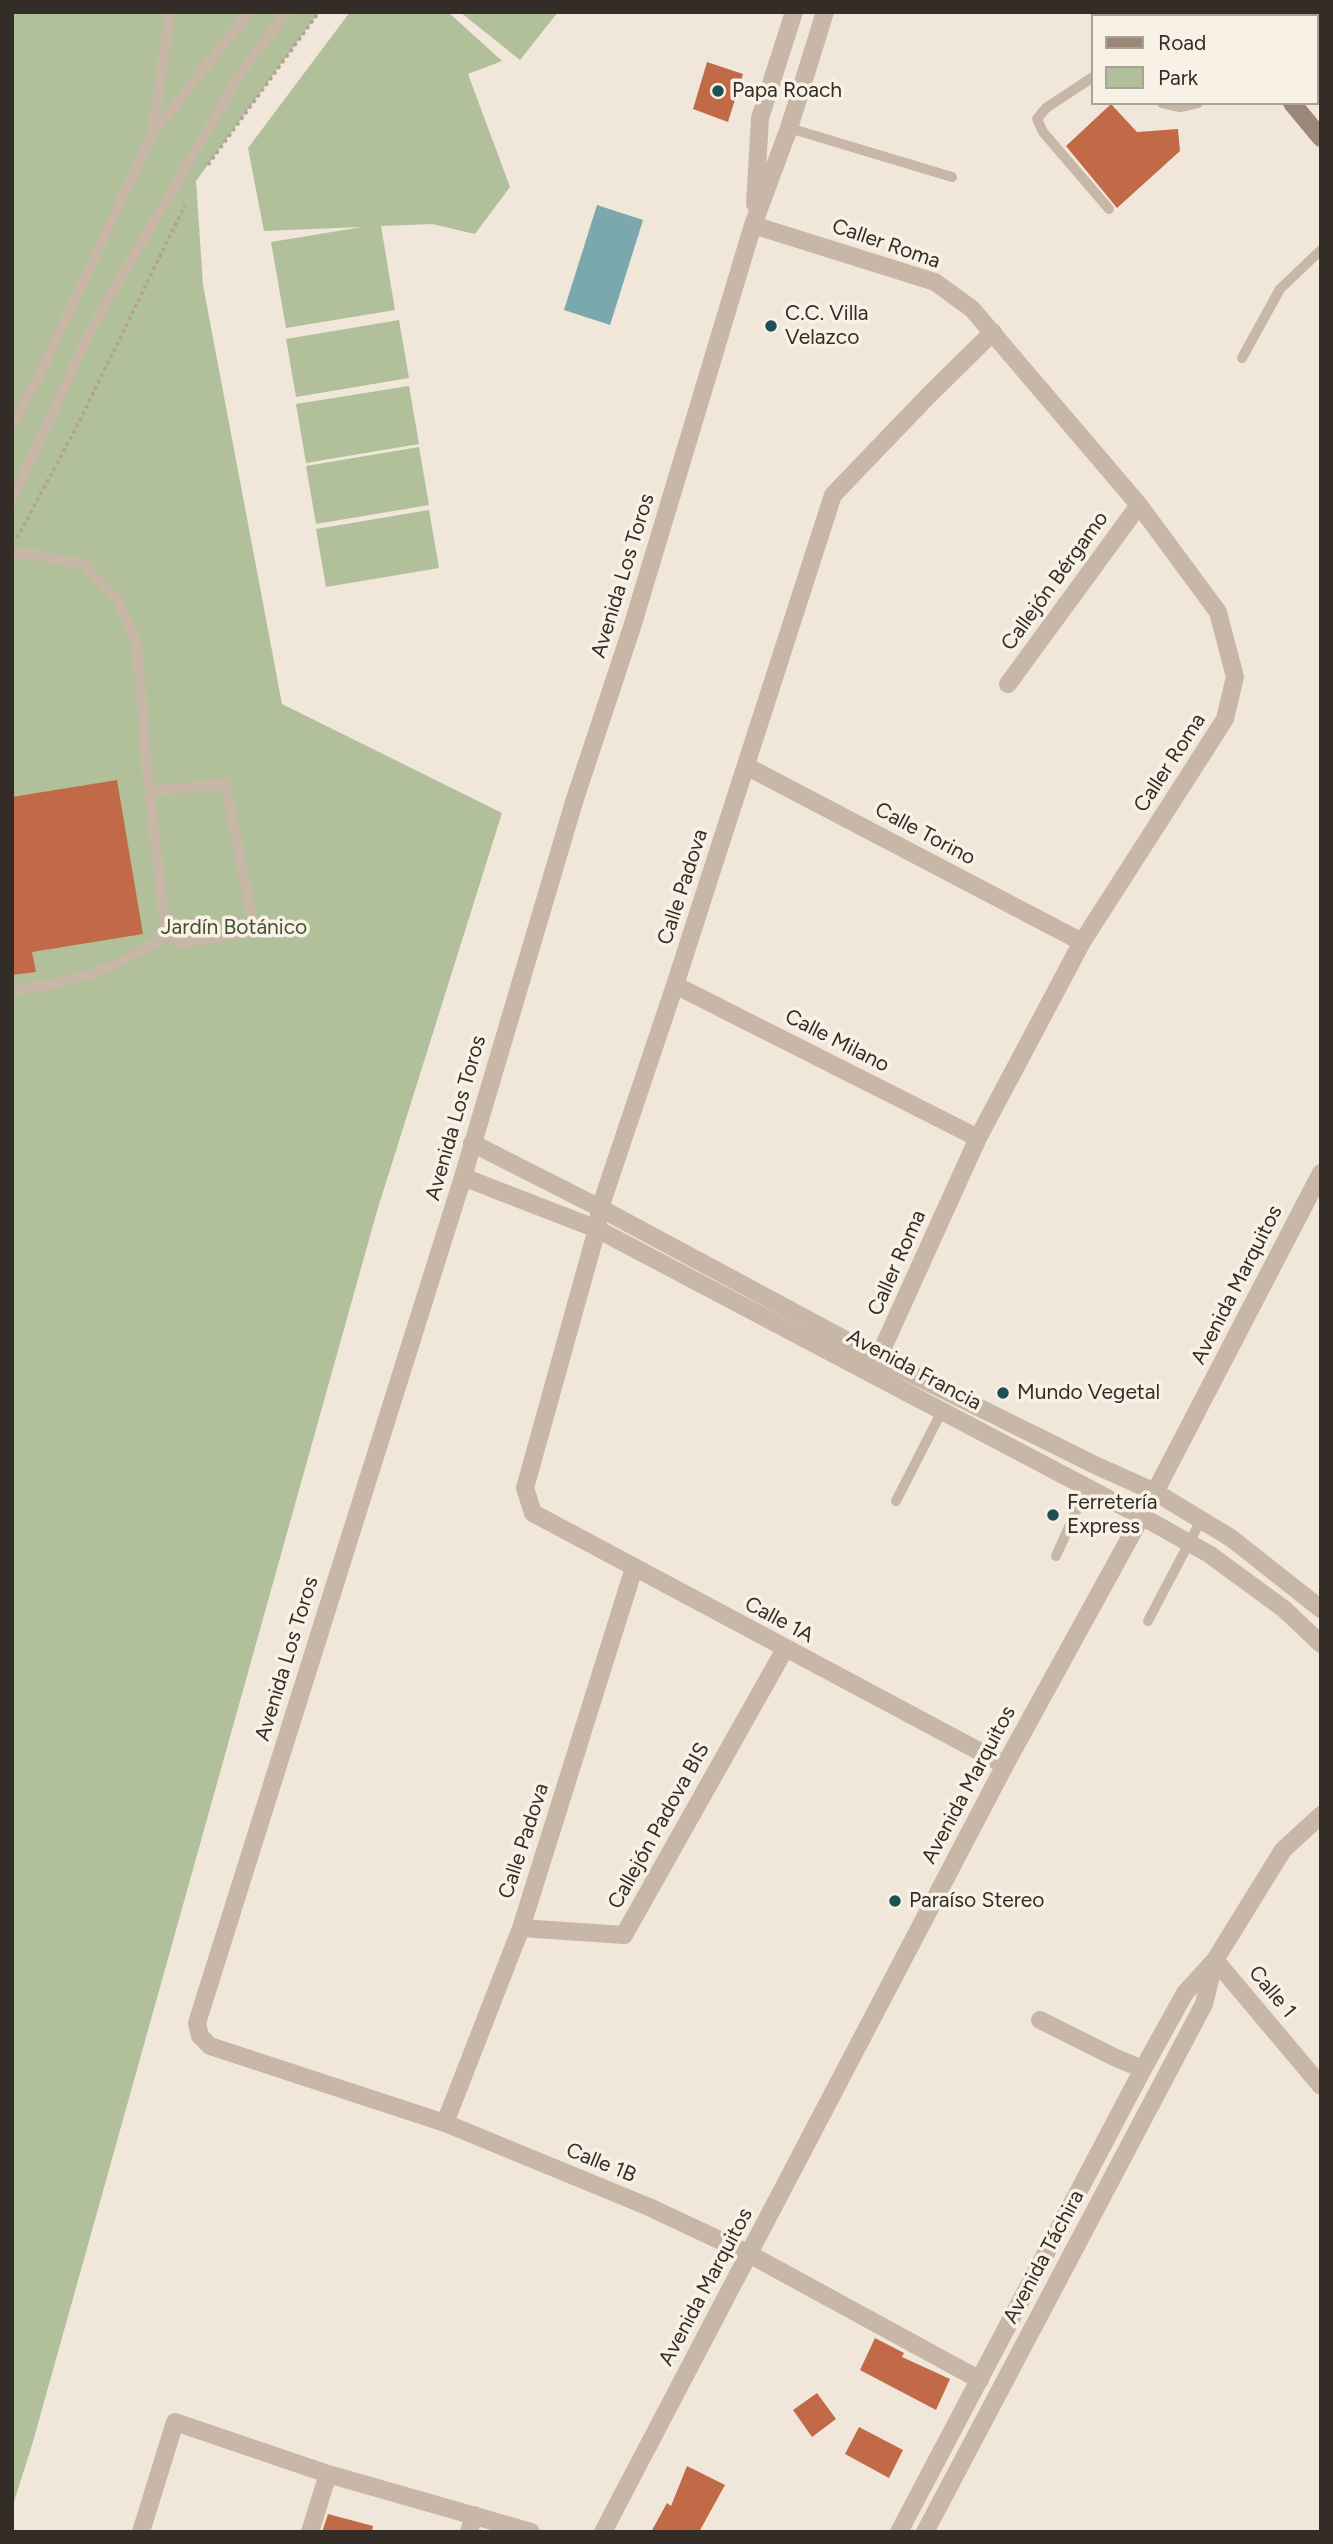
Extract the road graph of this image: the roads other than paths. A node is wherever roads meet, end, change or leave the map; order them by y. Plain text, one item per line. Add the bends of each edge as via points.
1 (170, 12) edge
2 (249, 12) edge
3 (286, 12) edge
4 (794, 12) edge
5 (825, 12) edge
6 (1092, 77) edge
7 (1171, 105) edge
8 (1189, 105) edge
9 (1294, 105) edge
10 (789, 128) junction
11 (153, 132) junction
12 (1321, 138) edge
13 (952, 177) dead end
14 (1109, 209) dead end
15 (753, 225) junction
16 (1321, 250) edge
17 (993, 332) junction
18 (1242, 358) dead end
19 (12, 425) edge
20 (12, 501) edge
21 (1139, 505) junction
22 (12, 554) edge
23 (1008, 684) dead end
24 (746, 766) junction
25 (150, 791) junction
26 (166, 935) junction
27 (1082, 942) junction
28 (675, 985) junction
29 (12, 991) edge
30 (978, 1138) junction
31 (472, 1143) junction
32 (1321, 1173) edge
33 (463, 1177) junction
34 (600, 1208) junction
35 (597, 1229) junction
36 (875, 1366) junction
37 (942, 1411) junction
38 (1087, 1487) junction
39 (1155, 1492) junction
40 (896, 1501) dead end
41 (533, 1513) joint
42 (1142, 1516) junction
43 (1201, 1520) junction
44 (1189, 1543) junction
45 (1056, 1556) dead end
46 (634, 1568) junction
47 (1321, 1609) edge
48 (1149, 1621) dead end
49 (1321, 1644) edge
50 (785, 1649) junction
51 (1005, 1765) junction
52 (1321, 1815) edge
53 (521, 1928) junction
54 (1215, 1960) junction
55 (1040, 2020) dead end
56 (197, 2023) joint
57 (1143, 2069) junction
58 (1321, 2086) edge
59 (445, 2123) junction
60 (750, 2254) junction
61 (980, 2380) junction
62 (328, 2474) junction
63 (471, 2523) edge
64 (141, 2532) edge
65 (310, 2532) edge
66 (531, 2532) edge
67 (604, 2532) edge
68 (899, 2532) edge
69 (925, 2532) edge

1 - 11 lane
2 - 11 lane
3 - 20 lane via 241,74 92,329
4 - 15 street via 760,118
5 - 10 street
6 - 14 lane via 1037,119
7 - 8 lane
9 - 12 main road
10 - 13 lane
10 - 15 street
11 - 19 lane
15 - 17 street, Caller Roma via 935,282 972,309
15 - 31 street, Avenida Los Toros
16 - 18 lane via 1280,289
17 - 21 street, Caller Roma
17 - 24 street, Calle Padova via 833,495
21 - 23 street, Callejón Bérgamo
21 - 27 street, Caller Roma via 1218,612 1235,677 1226,719
22 - 25 lane via 83,564 118,600 136,644
24 - 27 street, Calle Torino
24 - 28 street, Calle Padova
25 - 26 lane
25 - 26 lane via 225,784 255,932 179,943
26 - 29 lane via 123,963 96,974
27 - 30 street, Caller Roma
28 - 30 street, Calle Milano
28 - 34 street, Calle Padova
30 - 36 street, Caller Roma
31 - 33 street, Avenida Los Toros
31 - 34 street, Avenida Francia
32 - 39 street, Avenida Marquitos
33 - 35 street, Avenida Francia
33 - 56 street, Avenida Los Toros
34 - 35 street, Calle Padova
34 - 36 street, Avenida Francia
35 - 36 street, Avenida Francia
35 - 41 street, Calle Padova via 524,1488
36 - 37 street, Avenida Francia
36 - 39 street, Avenida Francia
37 - 38 street, Avenida Francia
37 - 40 lane
38 - 42 street, Avenida Francia
38 - 45 lane
39 - 42 street, Avenida Marquitos
39 - 43 street, Avenida Francia
41 - 46 street, Calle 1A
42 - 44 street, Avenida Francia
42 - 51 street, Avenida Marquitos
43 - 44 lane
43 - 47 street, Avenida Francia
44 - 48 lane
44 - 49 street, Avenida Francia via 1284,1609
46 - 50 street, Calle 1A
46 - 53 street, Calle Padova
50 - 51 street, Calle 1A
50 - 53 street, Callejón Padova BIS via 624,1935
51 - 60 street, Avenida Marquitos
52 - 54 street via 1283,1850
53 - 59 street, Calle Padova
54 - 57 street via 1185,1993
54 - 58 street, Calle 1
54 - 69 street, Avenida Táchira via 1204,2004
55 - 57 street
56 - 59 street, Calle 1B via 200,2036 210,2046
57 - 61 street
59 - 60 street, Calle 1B
60 - 61 street, Calle 1B
60 - 67 street, Avenida Marquitos
61 - 68 street
62 - 63 street
62 - 64 street via 174,2422
62 - 65 street
63 - 66 street

